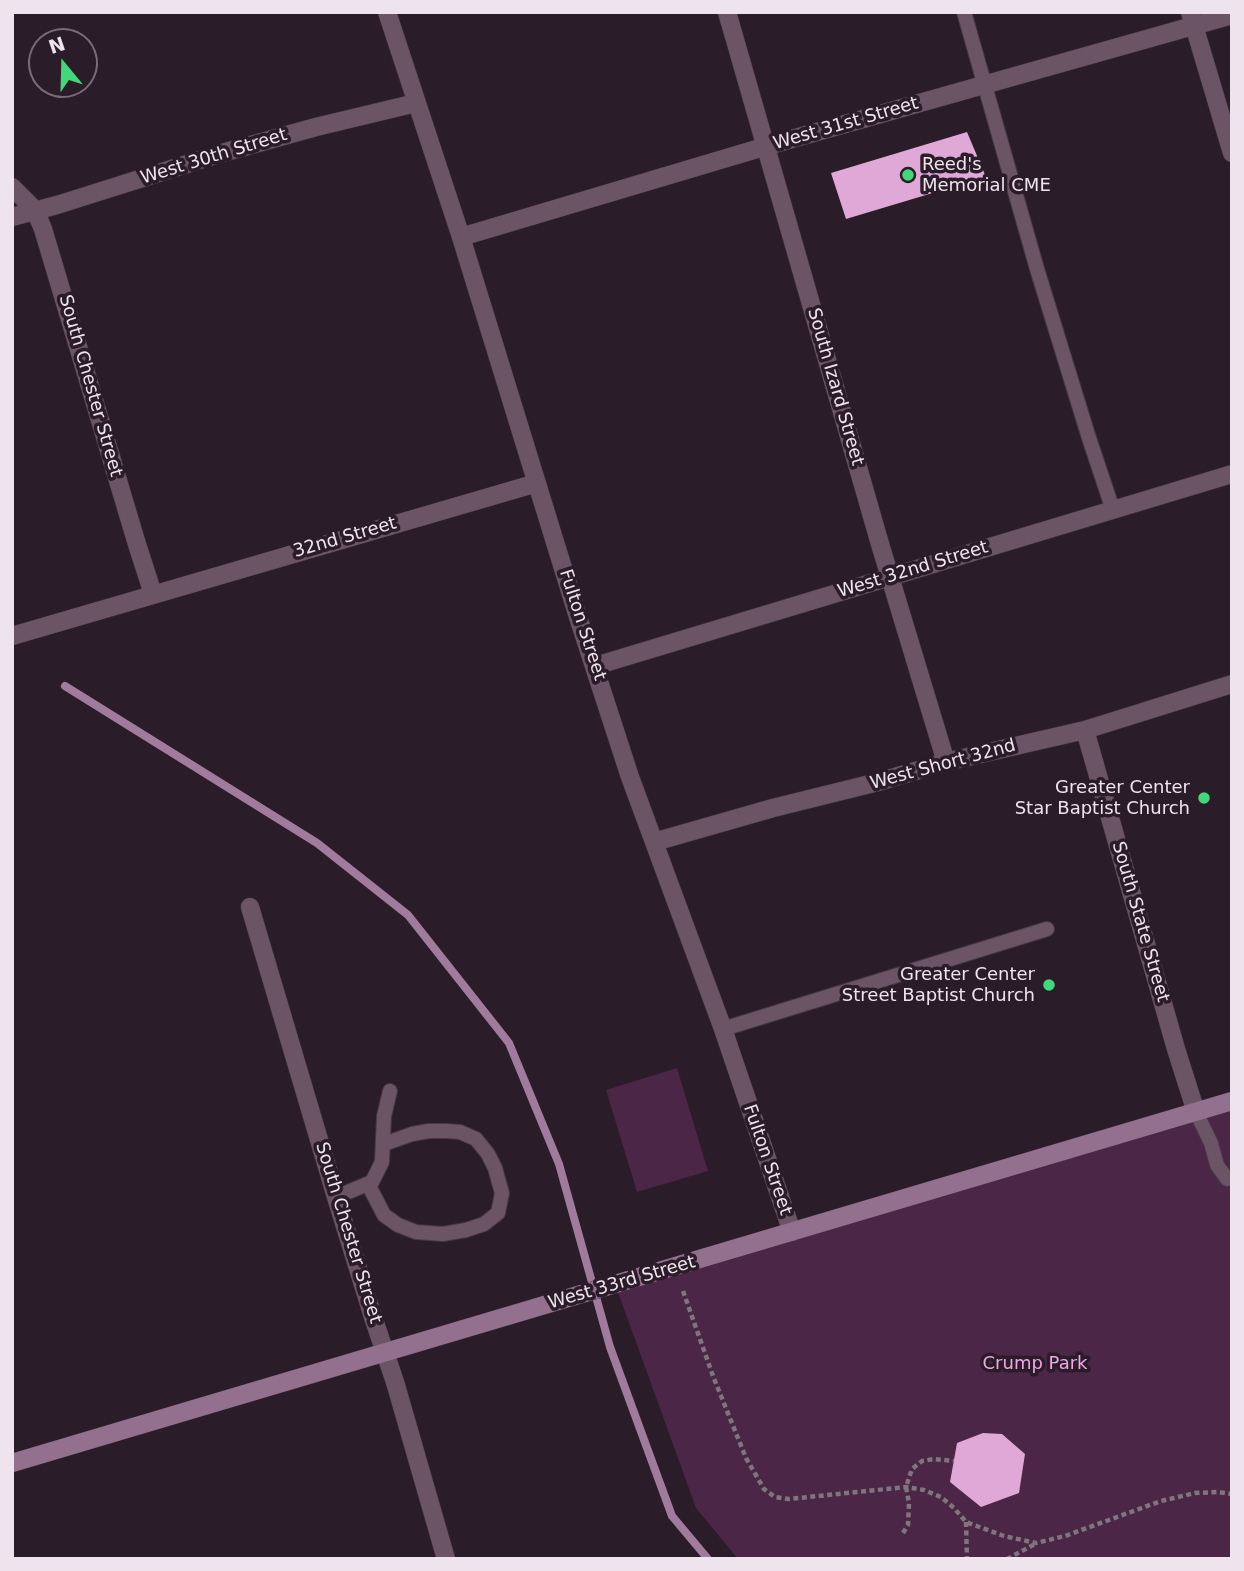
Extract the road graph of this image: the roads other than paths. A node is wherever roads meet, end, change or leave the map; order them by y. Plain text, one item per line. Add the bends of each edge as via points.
1 (387, 12) edge
2 (727, 12) edge
3 (964, 12) edge
4 (1232, 15) edge
5 (1192, 19) edge
6 (985, 84) junction
7 (416, 103) junction
8 (767, 146) junction
9 (1232, 153) edge
10 (12, 187) edge
11 (35, 210) junction
12 (12, 216) edge
13 (461, 237) junction
14 (1232, 474) edge
15 (537, 483) junction
16 (1113, 510) junction
17 (890, 576) junction
18 (153, 594) junction
19 (12, 636) edge
20 (595, 666) junction
21 (1232, 684) edge
22 (1085, 730) junction
23 (946, 762) junction
24 (654, 842) junction
25 (250, 907) dead end
26 (1047, 929) dead end
27 (723, 1029) junction
28 (390, 1091) dead end
29 (1232, 1101) edge
30 (1196, 1112) junction
31 (384, 1144) junction
32 (1232, 1178) edge
33 (368, 1184) junction
34 (336, 1197) junction
35 (792, 1232) junction
36 (385, 1352) junction
37 (12, 1462) edge
38 (446, 1559) edge

1 - 7 street, Fulton Street
2 - 8 street, South Izard Street
3 - 6 lane
4 - 5 street, West 31st Street
5 - 6 street, West 31st Street
5 - 9 street
6 - 8 street, West 31st Street
6 - 16 lane
7 - 11 street, West 30th Street via 222,153
7 - 13 street, Fulton Street
8 - 13 street, West 31st Street
8 - 17 street, South Izard Street
10 - 11 street, South Chester Street
11 - 12 street, West 30th Street
11 - 18 street, South Chester Street
13 - 15 street, Fulton Street
14 - 16 street, West 32nd Street
15 - 18 street, 32nd Street
15 - 20 street, Fulton Street
16 - 17 street, West 32nd Street
17 - 20 street, West 32nd Street
17 - 23 street, South Izard Street
18 - 19 street
20 - 24 street, Fulton Street
21 - 22 street, West Short 32nd
22 - 23 street, West Short 32nd
22 - 30 street, South State Street
23 - 24 street, West Short 32nd
24 - 27 street, Fulton Street
25 - 34 street, South Chester Street
26 - 27 lane
27 - 35 street, Fulton Street
28 - 31 lane
29 - 30 street, West 33rd Street
30 - 32 lane via 1217,1165 1227,1179
30 - 35 street, West 33rd Street
31 - 33 lane via 382,1162
31 - 33 lane via 412,1134 446,1130 476,1139 495,1167 502,1193 498,1213 466,1230 416,1232 384,1215
33 - 34 lane
34 - 36 street, South Chester Street
35 - 36 street, West 33rd Street
36 - 37 street, West 33rd Street
36 - 38 street, South Chester Street

